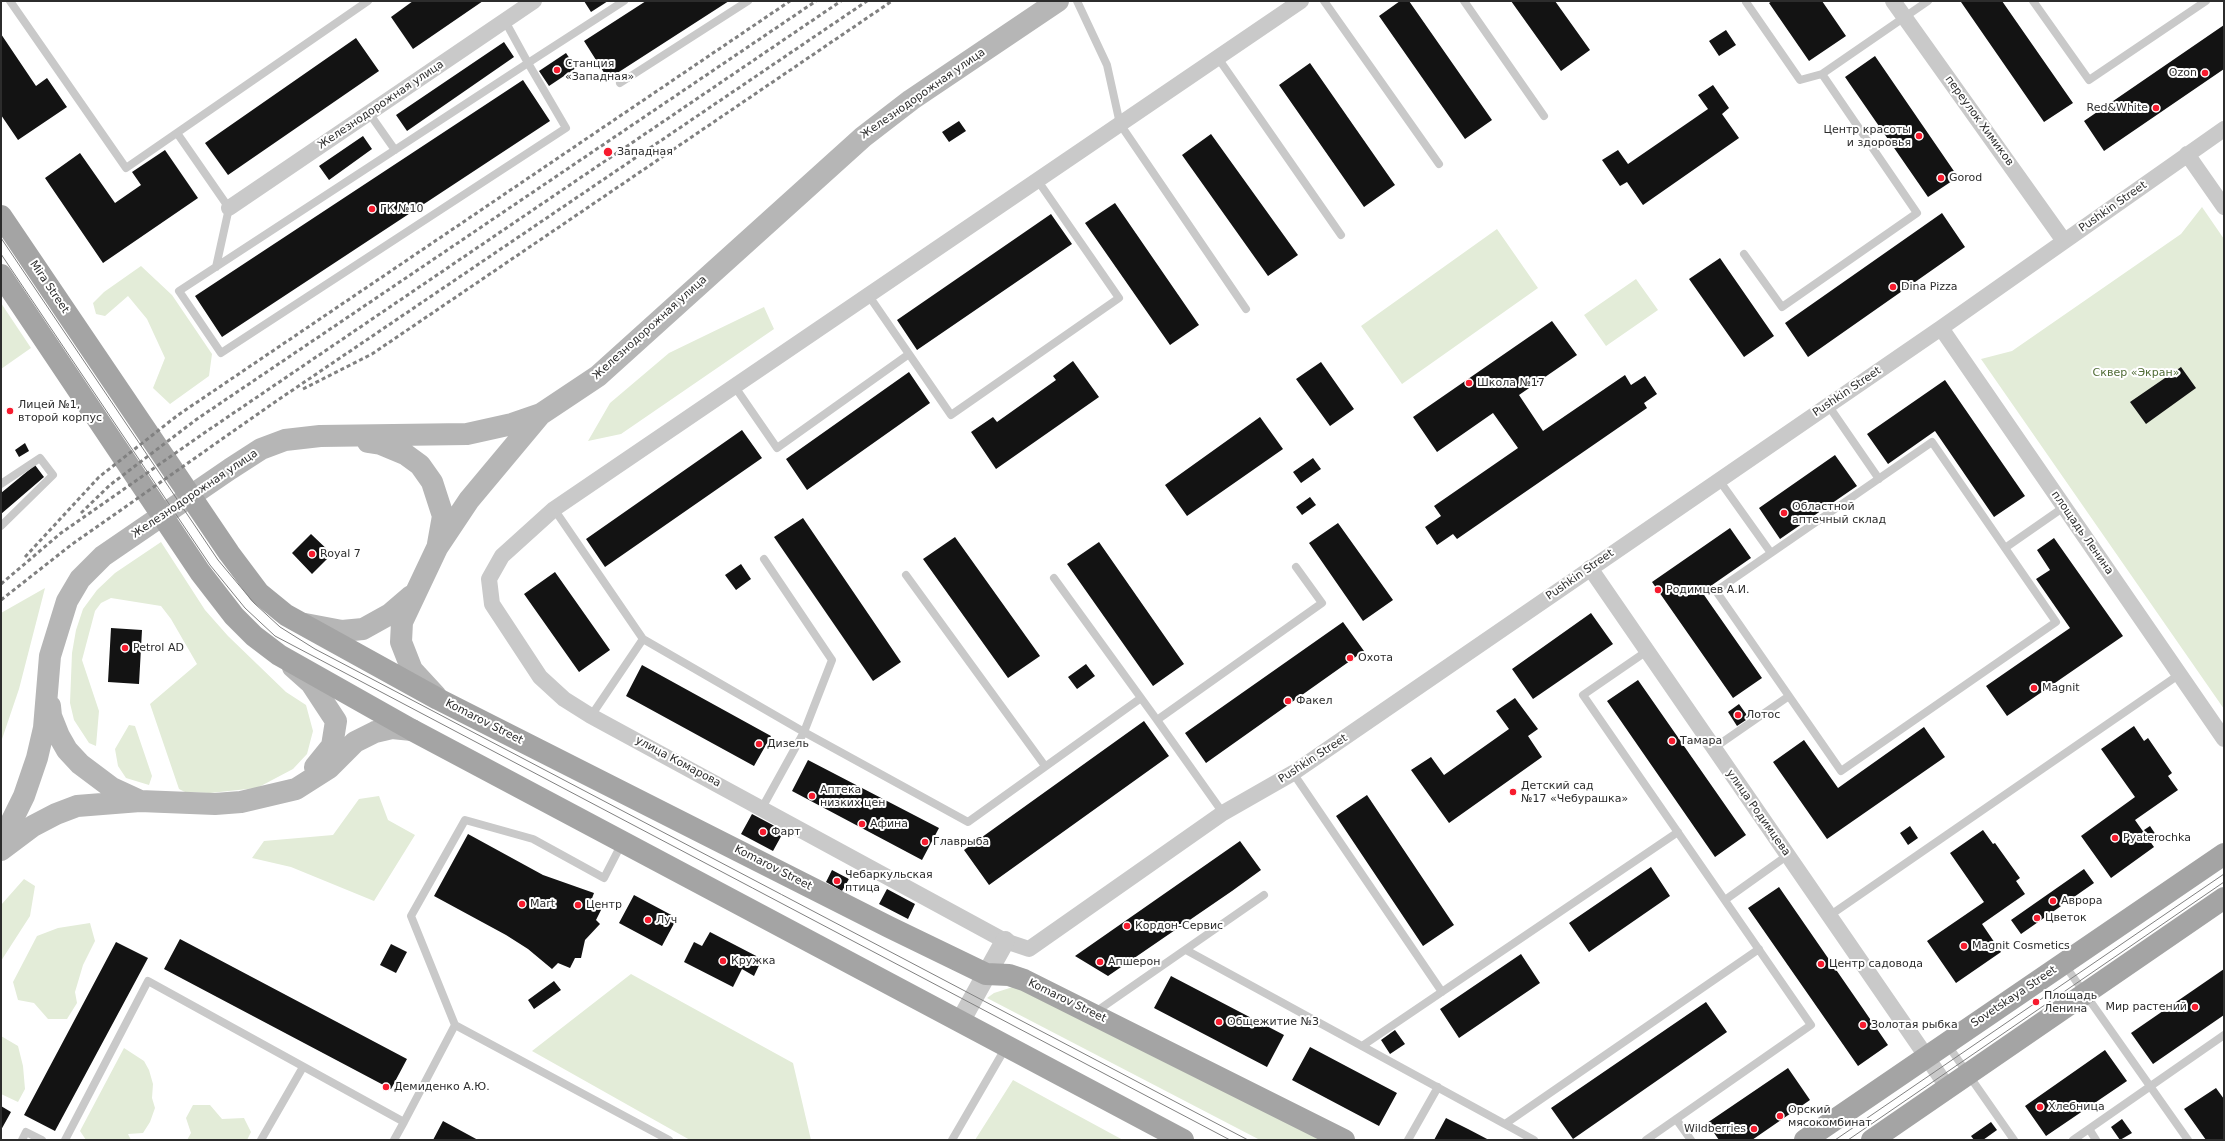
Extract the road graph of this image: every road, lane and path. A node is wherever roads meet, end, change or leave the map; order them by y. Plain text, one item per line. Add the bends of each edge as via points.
1 (10, 1) edge
2 (368, 1) edge
3 (534, 1) edge
4 (624, 1) edge
5 (748, 1) edge
6 (1058, 1) edge
7 (1077, 1) edge
8 (1301, 1) edge
9 (1324, 1) edge
10 (1464, 1) edge
11 (1747, 1) edge
12 (1893, 1) edge
13 (1928, 1) edge
14 (2033, 1) edge
15 (2206, 1) edge
16 (1904, 17) junction
17 (505, 21) junction
18 (1218, 58) junction
19 (528, 63) junction
20 (1822, 74) junction
21 (620, 83) dead end
22 (369, 113) junction
23 (1544, 116) dead end
24 (1120, 124) junction
25 (2224, 129) edge
26 (177, 133) junction
27 (395, 150) junction
28 (2187, 154) junction
29 (1438, 164) dead end
30 (1038, 181) junction
31 (2224, 207) edge
32 (229, 208) junction
33 (1, 216) edge
34 (1341, 235) dead end
35 (2064, 241) junction
36 (1744, 254) dead end
37 (216, 267) junction
38 (1, 275) edge
39 (869, 296) junction
40 (1246, 309) dead end
41 (1941, 328) junction
42 (909, 354) junction
43 (735, 387) junction
44 (1828, 405) junction
45 (541, 414) junction
46 (320, 436) junction
47 (1879, 479) junction
48 (1719, 480) junction
49 (1, 484) edge
50 (2064, 507) junction
51 (554, 509) junction
52 (1, 526) edge
53 (437, 548) junction
54 (2005, 548) junction
55 (229, 553) joint
56 (1771, 553) junction
57 (764, 559) dead end
58 (1296, 566) dead end
59 (1590, 568) junction
60 (906, 575) dead end
61 (1054, 578) dead end
62 (415, 592) junction
63 (300, 623) junction
64 (643, 639) junction
65 (1647, 651) junction
66 (279, 655) junction
67 (2180, 674) junction
68 (48, 689) junction
69 (1789, 696) junction
70 (1141, 698) junction
71 (438, 699) junction
72 (591, 716) junction
73 (1157, 720) junction
74 (412, 730) junction
75 (804, 732) junction
76 (2224, 739) edge
77 (1714, 748) junction
78 (1045, 766) junction
79 (1293, 774) junction
80 (296, 789) junction
81 (140, 801) junction
82 (762, 808) junction
83 (1223, 813) junction
84 (1678, 832) junction
85 (623, 842) junction
86 (1, 843) edge
87 (1, 850) edge
88 (2224, 854) edge
89 (1788, 856) junction
90 (1264, 895) dead end
91 (2224, 898) edge
92 (1725, 900) junction
93 (1829, 916) junction
94 (1005, 941) junction
95 (1759, 949) junction
96 (1186, 950) junction
97 (2064, 963) junction
98 (986, 974) junction
99 (1442, 992) junction
100 (2085, 994) junction
101 (1094, 1014) junction
102 (960, 1022) junction
103 (455, 1025) junction
104 (2224, 1035) edge
105 (1946, 1043) junction
106 (1007, 1046) junction
107 (1362, 1046) junction
108 (1926, 1057) junction
109 (303, 1067) junction
110 (1968, 1075) junction
111 (2150, 1086) junction
112 (1438, 1087) junction
113 (1948, 1088) junction
114 (1676, 1119) junction
115 (404, 1122) junction
116 (1505, 1124) junction
117 (2088, 1129) junction
118 (22, 1140) edge
119 (42, 1140) edge
120 (65, 1140) edge
121 (261, 1140) edge
122 (394, 1140) edge
123 (669, 1140) edge
124 (952, 1140) edge
125 (1183, 1140) edge
126 (1344, 1140) edge
127 (1408, 1140) edge
128 (1534, 1140) edge
129 (1646, 1140) edge
130 (1691, 1140) edge
131 (1805, 1140) edge
132 (1872, 1140) edge
133 (2014, 1140) edge
134 (2073, 1140) edge
135 (2096, 1140) edge
136 (2188, 1140) edge

1 - 26 lane via 126,168
2 - 26 lane
3 - 17 street, Железнодорожная улица
4 - 19 lane
5 - 21 lane
6 - 45 main road, Железнодорожная улица via 911,100 863,137 598,376
7 - 24 lane via 1107,65
8 - 18 street
9 - 29 lane
10 - 23 lane
11 - 20 lane via 1800,80
12 - 16 street, переулок Химиков
13 - 16 lane
14 - 15 lane via 2089,80
16 - 20 lane
16 - 35 street, переулок Химиков
17 - 19 lane
17 - 22 street, Железнодорожная улица
18 - 24 street
18 - 34 lane
19 - 27 lane
19 - 37 lane via 566,128 221,352 179,291
20 - 36 lane via 1917,212 1782,307
22 - 27 lane
22 - 32 street, Железнодорожная улица
24 - 30 street
24 - 40 lane
25 - 28 street, Pushkin Street
26 - 32 lane
27 - 37 lane
28 - 31 street
28 - 35 street, Pushkin Street
30 - 39 street
30 - 42 lane via 1120,298 952,415
32 - 37 lane
33 - 55 main road, Mira Street
35 - 41 street, Pushkin Street
38 - 66 main road via 200,572 234,616 254,636
39 - 42 lane
39 - 43 street
41 - 44 street, Pushkin Street
41 - 50 street, площадь Ленина
42 - 43 lane via 777,448
43 - 51 street
44 - 47 lane
44 - 48 street, Pushkin Street
45 - 46 main road, Железнодорожная улица via 512,424 467,434
45 - 53 main road via 469,500
46 - 53 main road via 381,444 405,454 420,465 432,482 441,510
46 - 68 main road, Железнодорожная улица via 285,440 261,449 103,556 80,579 67,601 50,656
47 - 54 lane via 1932,442
47 - 56 lane
48 - 56 lane
48 - 59 street, Pushkin Street
49 - 52 lane via 40,458 53,475
50 - 54 lane
50 - 67 street, площадь Ленина
51 - 64 lane
51 - 72 street, улица Комарова via 502,556 489,579 492,604 540,677 564,699
53 - 62 main road
54 - 69 lane via 2056,622 1841,771
55 - 63 main road, Komarov Street via 259,593
56 - 69 lane via 1716,591
57 - 75 lane via 832,660
58 - 73 lane via 1322,603
59 - 65 street, улица Родимцева
59 - 79 street, Pushkin Street
60 - 78 lane
61 - 70 lane
62 - 63 main road via 390,614 363,629 342,631
62 - 71 main road via 402,622 401,642 412,670
63 - 71 main road, Komarov Street
64 - 72 lane
64 - 75 lane
65 - 77 street, улица Родимцева
65 - 84 lane via 1584,695
66 - 74 main road
66 - 80 main road via 311,683 336,721 332,746
67 - 76 street, площадь Ленина
67 - 93 lane
68 - 81 main road via 51,716 58,736 67,750 80,764 112,788
68 - 86 main road via 44,728 35,763 24,796
69 - 77 lane
70 - 73 lane
70 - 78 lane
71 - 98 main road, Komarov Street
72 - 82 street, улица Комарова
73 - 83 lane
74 - 80 main road via 392,728 375,732 355,742 329,768
74 - 85 main road
75 - 78 lane via 968,822
75 - 82 lane
77 - 89 street, улица Родимцева
79 - 83 street, Pushkin Street
79 - 99 lane
80 - 81 main road via 241,802 215,804
81 - 87 main road via 76,806 33,826
82 - 94 street, улица Комарова
83 - 94 street, Pushkin Street via 1029,949
84 - 92 lane
84 - 99 lane
85 - 102 main road
85 - 103 lane via 604,878 532,839 465,820 411,916
88 - 97 main road, Sovetskaya Street
89 - 92 lane
89 - 93 street, улица Родимцева
90 - 96 lane
91 - 100 main road
92 - 95 lane
93 - 108 street, улица Родимцева
94 - 98 street
95 - 114 lane via 1811,1025
95 - 116 lane
96 - 101 lane
96 - 107 lane
97 - 100 lane
97 - 105 main road, Sovetskaya Street
98 - 101 main road, Komarov Street via 1009,975 1024,980
98 - 102 street
99 - 107 lane
100 - 110 main road
100 - 111 lane
101 - 126 main road, Komarov Street
102 - 106 main road
103 - 115 lane
103 - 123 lane
104 - 111 lane
105 - 108 main road, Sovetskaya Street
105 - 110 lane
106 - 124 lane
106 - 125 main road
107 - 112 lane
108 - 113 street, улица Родимцева
108 - 131 main road, Sovetskaya Street
109 - 115 lane
109 - 120 lane via 148,981
109 - 121 lane
110 - 113 main road
110 - 133 lane
111 - 117 lane
111 - 136 lane
112 - 116 lane
112 - 127 lane
113 - 132 main road
114 - 129 lane
114 - 130 lane
115 - 122 lane
116 - 128 lane
117 - 134 lane
117 - 135 lane
118 - 119 lane via 26,1132

